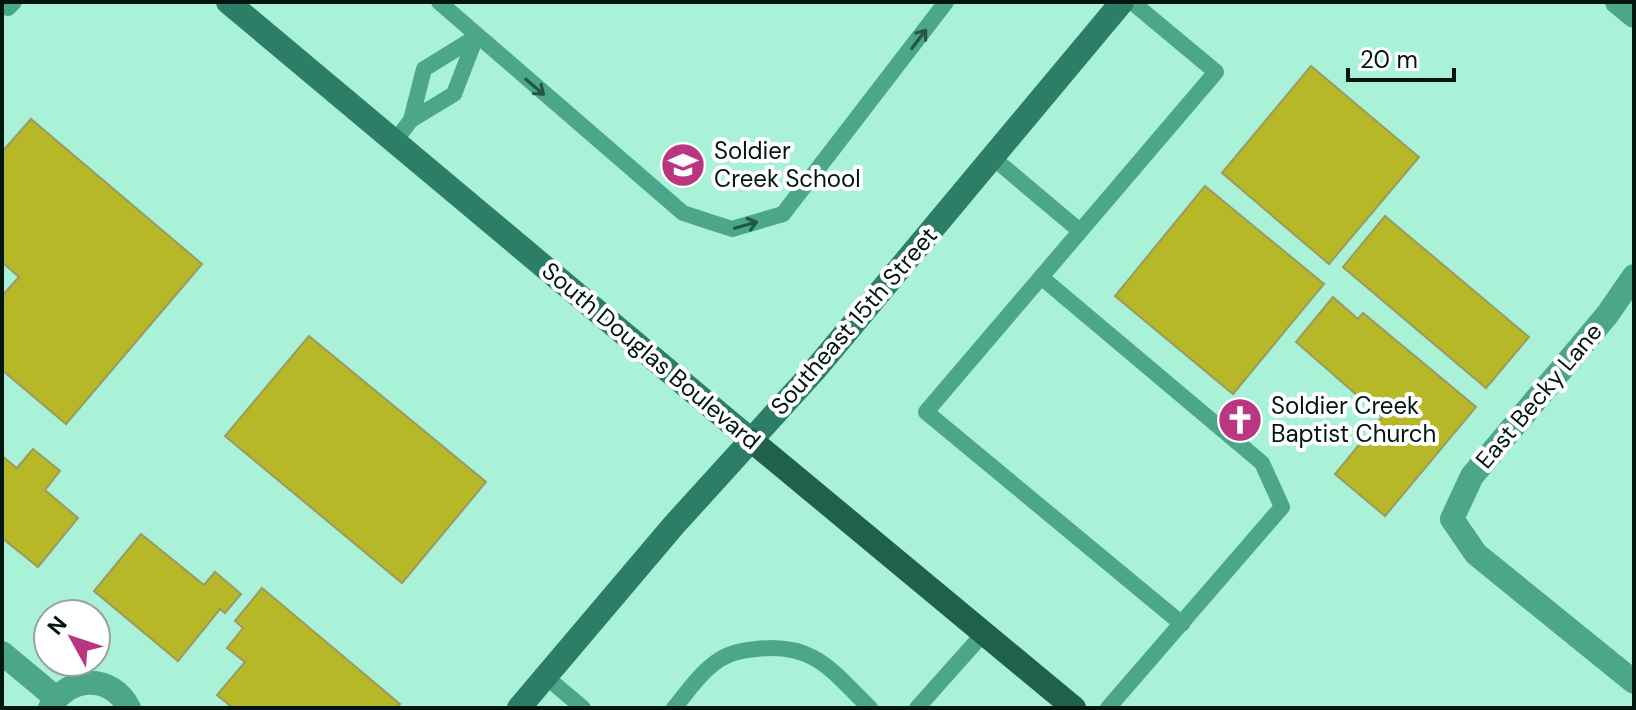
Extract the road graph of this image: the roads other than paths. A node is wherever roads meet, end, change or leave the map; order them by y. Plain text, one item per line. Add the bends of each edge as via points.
1 (228, 2) edge
2 (439, 2) edge
3 (946, 2) edge
4 (1122, 2) edge
5 (1132, 2) edge
6 (1617, 2) edge
7 (1634, 16) edge
8 (476, 37) junction
9 (411, 120) junction
10 (395, 141) junction
11 (992, 157) junction
12 (1080, 231) junction
13 (1634, 276) edge
14 (1041, 277) junction
15 (751, 440) junction
16 (1182, 624) junction
17 (984, 633) junction
18 (2, 653) edge
19 (545, 676) junction
20 (1634, 682) edge
21 (53, 703) edge
22 (129, 708) edge
23 (519, 708) edge
24 (583, 708) edge
25 (674, 708) edge
26 (870, 708) edge
27 (917, 708) edge
28 (1074, 708) edge
29 (1108, 708) edge

1 - 10 main road, South Douglas Boulevard
2 - 8 lane
8 -> 3 lane via 683,213 732,229 783,214
4 - 11 main road, Southeast 15th Street
5 - 12 lane via 1216,72
6 - 7 street
8 - 9 lane via 454,94
8 - 9 lane via 424,69
9 - 10 lane
10 - 15 main road, South Douglas Boulevard
11 - 12 lane
11 - 15 main road, Southeast 15th Street
12 - 14 lane
13 - 20 street, East Becky Lane via 1472,476 1452,519 1476,554
14 - 16 lane via 1262,463 1282,507
14 - 16 lane via 926,412
15 - 17 main road, South Douglas Boulevard
15 - 19 main road, Southeast 15th Street
16 - 29 lane
17 - 27 lane
17 - 28 main road, South Douglas Boulevard
18 - 21 street
19 - 23 main road, Southeast 15th Street
19 - 24 lane
21 - 22 street via 68,688 91,682 117,691
25 - 26 lane via 709,667 730,652 767,648 801,649

